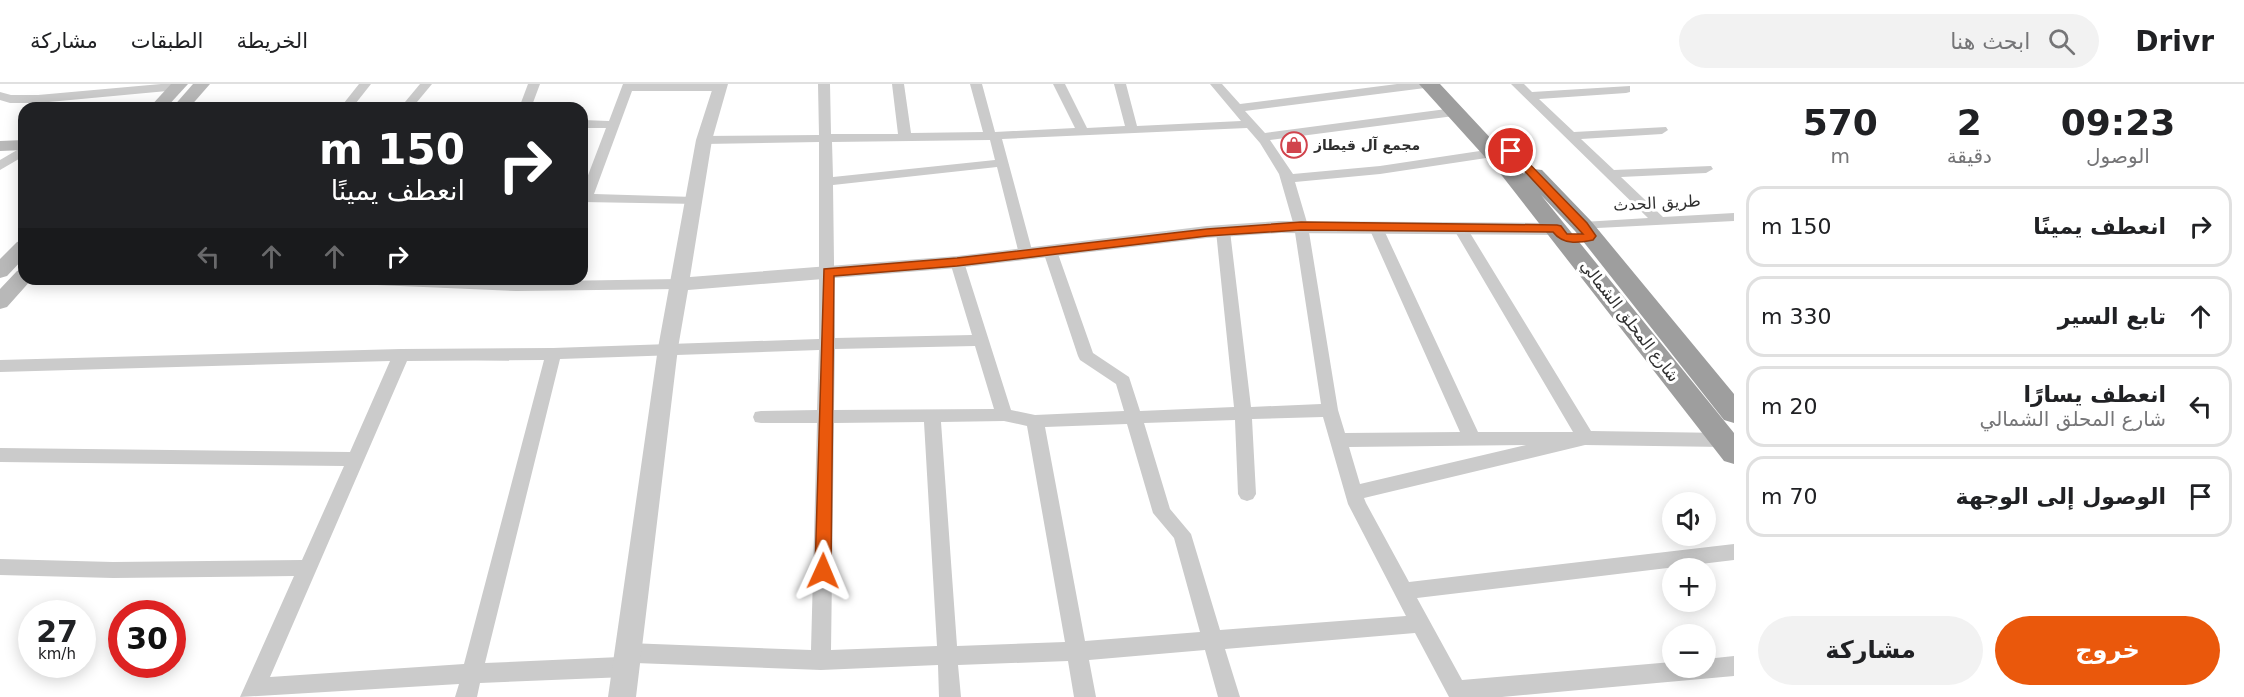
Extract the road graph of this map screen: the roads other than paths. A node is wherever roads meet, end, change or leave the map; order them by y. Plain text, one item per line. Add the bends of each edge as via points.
1 (83, 84) edge
2 (202, 84) edge
3 (365, 84) edge
4 (426, 84) edge
5 (534, 84) edge
6 (824, 84) edge
7 (898, 84) edge
8 (976, 84) edge
9 (1059, 84) edge
10 (1120, 84) edge
11 (1216, 84) edge
12 (1427, 84) edge
13 (1447, 84) edge
14 (1517, 84) edge
15 (179, 85) edge
16 (628, 86) edge
17 (721, 86) edge
18 (1626, 89) dead end
19 (2, 91) edge
20 (68, 96) junction
21 (1529, 96) junction
22 (163, 102) edge
23 (186, 102) edge
24 (351, 102) edge
25 (411, 102) edge
26 (527, 102) edge
27 (1238, 108) junction
28 (1454, 112) junction
29 (588, 124) edge
30 (614, 125) junction
31 (1132, 129) junction
32 (1256, 130) junction
33 (1662, 130) dead end
34 (1083, 132) junction
35 (992, 136) junction
36 (1570, 136) junction
37 (905, 137) junction
38 (827, 139) junction
39 (705, 140) junction
40 (18, 145) edge
41 (0, 146) edge
42 (1493, 153) junction
43 (18, 154) edge
44 (1002, 163) junction
45 (0, 166) edge
46 (1706, 169) dead end
47 (1611, 174) junction
48 (1287, 178) junction
49 (827, 182) junction
50 (588, 188) edge
51 (588, 198) edge
52 (694, 201) junction
53 (1734, 217) edge
54 (1658, 220) junction
55 (1301, 226) junction
56 (1569, 227) junction
57 (1376, 228) junction
58 (1460, 228) junction
59 (1223, 231) junction
60 (1050, 251) junction
61 (18, 252) edge
62 (1026, 254) junction
63 (957, 262) junction
64 (0, 272) edge
65 (828, 272) junction
66 (18, 282) edge
67 (679, 284) junction
68 (549, 285) edge
69 (0, 302) edge
70 (981, 340) junction
71 (827, 344) junction
72 (668, 348) junction
73 (553, 354) junction
74 (401, 355) junction
75 (0, 366) edge
76 (1330, 410) junction
77 (1734, 413) edge
78 (1242, 414) junction
79 (932, 415) junction
80 (1004, 415) junction
81 (826, 416) junction
82 (761, 417) dead end
83 (1135, 418) junction
84 (1035, 421) junction
85 (1586, 438) junction
86 (1472, 439) junction
87 (1338, 440) junction
88 (1729, 447) edge
89 (0, 455) edge
90 (356, 459) junction
91 (1353, 493) junction
92 (1247, 494) dead end
93 (1734, 552) edge
94 (0, 567) edge
95 (308, 568) junction
96 (1402, 591) junction
97 (1420, 624) junction
98 (1213, 640) junction
99 (1076, 651) junction
100 (947, 656) junction
101 (627, 660) junction
102 (821, 660) junction
103 (1734, 666) edge
104 (472, 673) junction
105 (253, 693) edge
106 (1458, 694) edge
107 (466, 697) edge
108 (622, 697) edge
109 (950, 697) edge
110 (1084, 697) edge
111 (1229, 697) edge

1 - 20 street
2 - 23 main road
3 - 24 street
4 - 25 street
5 - 26 street
6 - 38 street
7 - 37 street
8 - 35 street
9 - 34 street
10 - 31 street
11 - 27 street
12 - 27 street
12 - 28 highway, شارع المحلق الشمالي
13 - 56 highway, شارع المحلق الشمالي
14 - 21 street
15 - 20 street
15 - 22 main road
16 - 17 street
16 - 30 street
17 - 39 street
18 - 21 street
19 - 20 street via 10,99
21 - 36 street
27 - 32 street
28 - 32 street
28 - 42 highway, شارع المحلق الشمالي
29 - 30 street
30 - 50 street
31 - 32 street
31 - 34 street
32 - 48 street
33 - 36 street
34 - 35 street
35 - 37 street
35 - 44 street
36 - 47 street
37 - 38 street
38 - 39 street
38 - 49 street
39 - 52 street
40 - 41 main road
42 - 48 street via 1380,170
42 - 56 highway, شارع المحلق الشمالي
43 - 45 street
44 - 49 street
44 - 62 street
46 - 47 street
47 - 54 street
48 - 55 street
49 - 65 street
51 - 52 street
52 - 67 street
53 - 54 street, طريق الحدث
54 - 56 street, طريق الحدث
55 - 57 street
55 - 59 street
55 - 76 street
56 - 58 street
56 - 77 highway, شارع المحلق الشمالي
56 - 88 highway, شارع المحلق الشمالي
57 - 58 street
57 - 86 street
58 - 85 street
59 - 60 street
59 - 78 street
60 - 62 street
60 - 83 street via 1086,356 1123,381
61 - 64 main road
62 - 63 street
63 - 65 street
63 - 70 street
65 - 67 street
65 - 71 street
66 - 69 main road
67 - 68 street
67 - 72 street
70 - 71 street
70 - 80 street
71 - 72 street
71 - 81 street
72 - 73 street
72 - 101 street
73 - 74 street
73 - 104 street
74 - 75 street
74 - 90 street
76 - 78 street
76 - 87 street
78 - 83 street
78 - 92 street
79 - 80 street
79 - 81 street
79 - 100 street
80 - 84 street
81 - 82 street
81 - 102 street
83 - 84 street
83 - 98 street via 1162,513 1182,534
84 - 99 street
85 - 86 street
85 - 88 street
85 - 91 street
86 - 87 street
87 - 91 street
89 - 90 street
90 - 95 street
91 - 96 street
93 - 96 street
94 - 95 street
95 - 105 street
96 - 97 street
97 - 98 street
97 - 106 street
98 - 99 street
98 - 111 street
99 - 100 street
99 - 110 street
100 - 102 street
100 - 109 street
101 - 102 street
101 - 104 street
101 - 108 street
103 - 106 street
104 - 105 street
104 - 107 street

